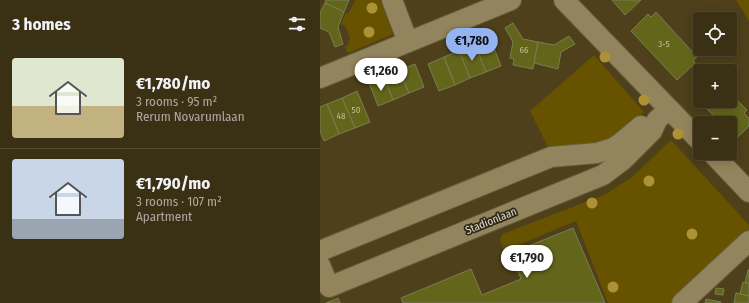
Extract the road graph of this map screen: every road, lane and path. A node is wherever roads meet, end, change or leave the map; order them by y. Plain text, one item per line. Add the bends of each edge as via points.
1 (392, 0) edge
2 (511, 0) edge
3 (564, 0) edge
4 (408, 42) junction
5 (320, 78) edge
6 (663, 114) junction
7 (693, 136) edge
8 (719, 160) edge
9 (749, 192) edge
10 (749, 241) edge
11 (320, 251) edge
12 (320, 265) edge
13 (682, 303) edge

1 - 4 street
2 - 4 street
3 - 6 street
4 - 5 street
6 - 7 street
6 - 11 street via 645,122 613,148 597,153 551,157
6 - 12 street, Stadionlaan via 652,131 624,160 603,175 329,287
8 - 9 street
10 - 13 street

